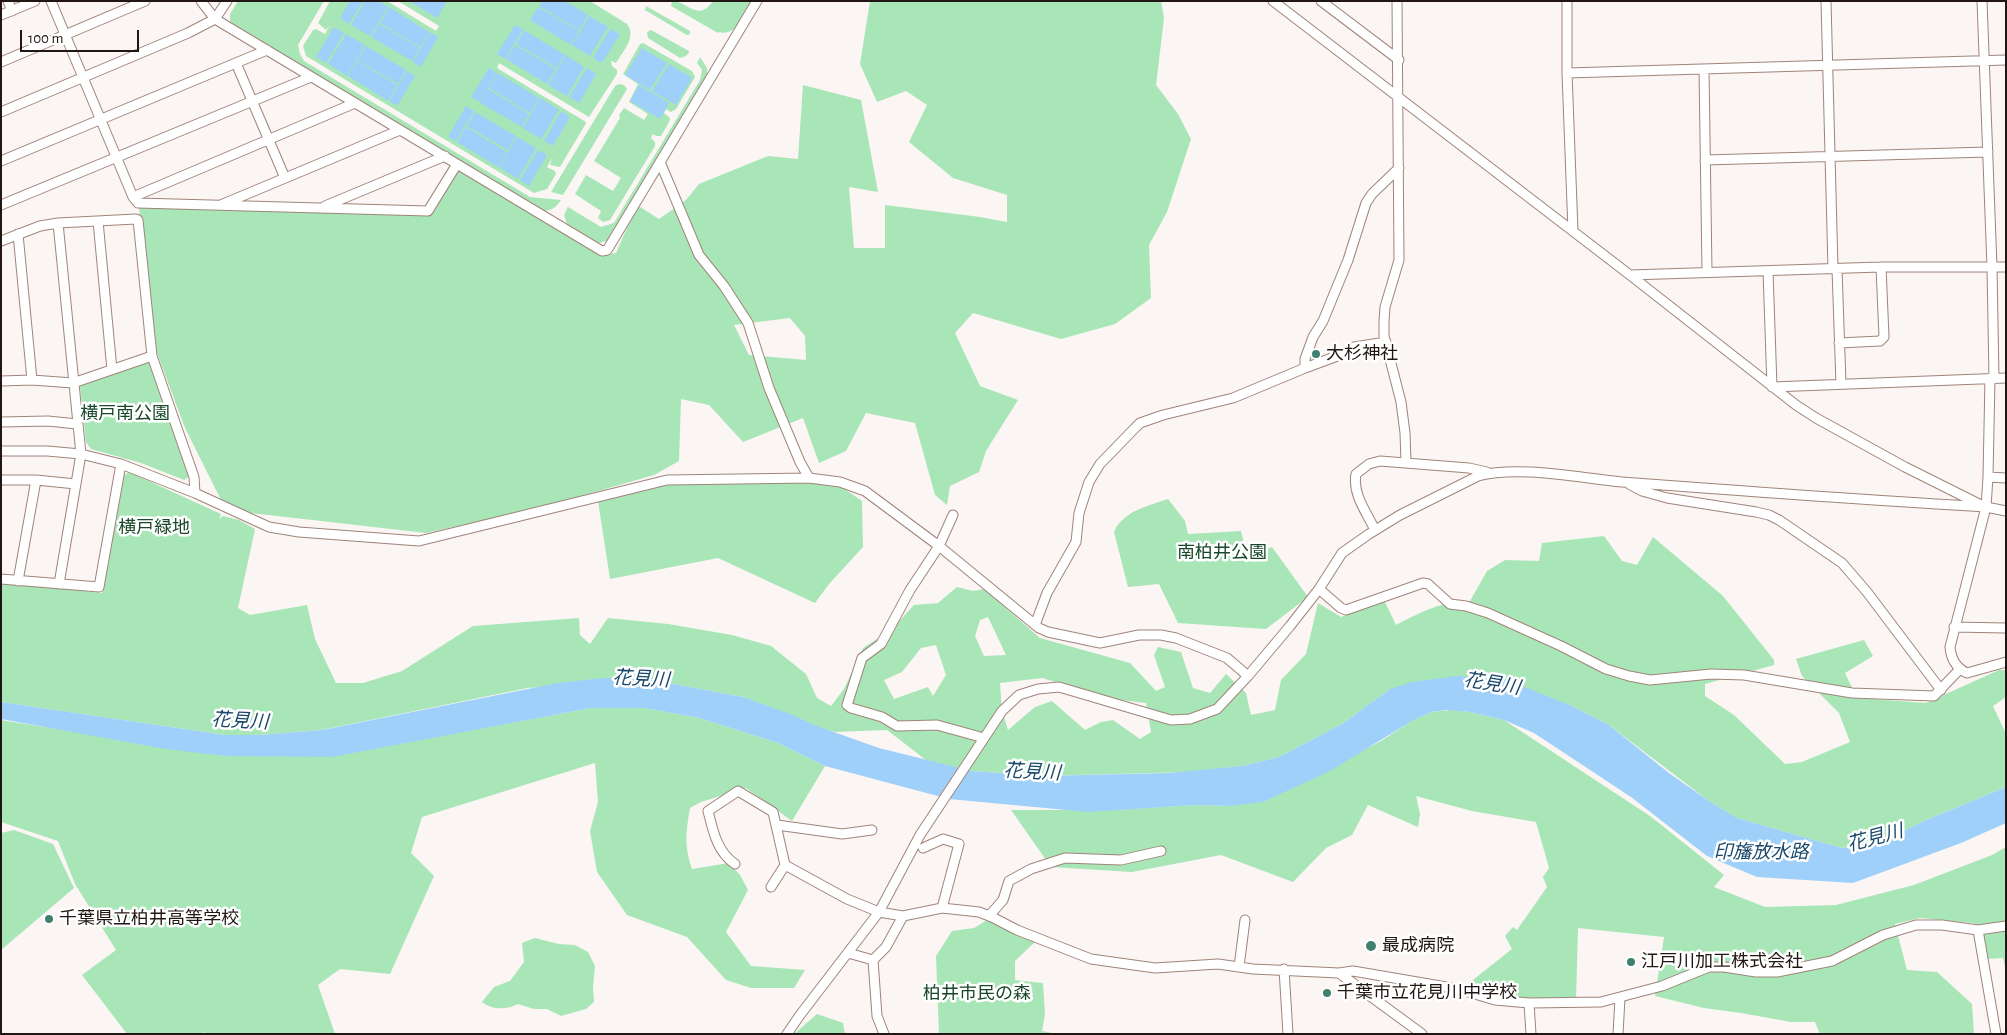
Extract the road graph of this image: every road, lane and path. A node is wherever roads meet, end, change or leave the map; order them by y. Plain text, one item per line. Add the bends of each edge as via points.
1 (8, 1) edge
2 (35, 1) edge
3 (51, 1) edge
4 (145, 1) edge
5 (201, 1) edge
6 (227, 1) edge
7 (757, 1) edge
8 (1273, 1) edge
9 (1321, 1) edge
10 (1397, 1) edge
11 (1567, 1) edge
12 (1826, 1) edge
13 (1982, 1) edge
14 (12, 11) junction
15 (1, 15) edge
16 (215, 18) junction
17 (65, 35) junction
18 (267, 50) junction
19 (1399, 60) junction
20 (2006, 60) edge
21 (1, 62) edge
22 (1984, 62) junction
23 (236, 63) junction
24 (1828, 66) junction
25 (1704, 69) junction
26 (1567, 73) junction
27 (311, 76) junction
28 (82, 77) junction
29 (1399, 98) junction
30 (252, 100) junction
31 (356, 104) junction
32 (1, 112) edge
33 (100, 120) junction
34 (400, 130) junction
35 (269, 140) junction
36 (1988, 152) junction
37 (445, 156) junction
38 (1830, 156) junction
39 (116, 157) junction
40 (1705, 160) junction
41 (1, 161) edge
42 (660, 162) junction
43 (457, 164) junction
44 (1399, 168) junction
45 (285, 178) junction
46 (133, 197) junction
47 (1, 205) edge
48 (220, 205) junction
49 (320, 208) junction
50 (98, 220) junction
51 (58, 223) junction
52 (1573, 231) junction
53 (18, 234) junction
54 (1, 241) edge
55 (1881, 267) junction
56 (1992, 267) junction
57 (2006, 267) edge
58 (1835, 269) junction
59 (1768, 271) junction
60 (1708, 272) junction
61 (1630, 275) junction
62 (1386, 342) junction
63 (1839, 343) junction
64 (152, 356) junction
65 (1305, 368) junction
66 (112, 370) junction
67 (2006, 378) edge
68 (1992, 379) junction
69 (32, 380) junction
70 (1, 381) edge
71 (73, 383) junction
72 (1841, 384) junction
73 (1772, 387) junction
74 (1, 422) edge
75 (77, 424) junction
76 (1, 451) edge
77 (81, 454) junction
78 (1406, 462) junction
79 (121, 464) junction
80 (1490, 473) junction
81 (1988, 477) junction
82 (809, 478) junction
83 (2006, 478) edge
84 (1, 480) edge
85 (36, 480) junction
86 (1626, 482) junction
87 (76, 484) junction
88 (195, 493) junction
89 (1986, 507) junction
90 (2006, 511) edge
91 (953, 514) dead end
92 (1375, 530) junction
93 (939, 546) junction
94 (1, 579) edge
95 (18, 580) junction
96 (59, 584) junction
97 (1319, 589) junction
98 (1035, 625) junction
99 (1954, 627) junction
100 (2006, 628) edge
101 (2006, 662) edge
102 (1960, 669) junction
103 (1248, 676) junction
104 (1940, 690) junction
105 (981, 742) junction
106 (777, 825) junction
107 (872, 830) dead end
108 (923, 848) dead end
109 (1161, 851) dead end
110 (735, 864) dead end
111 (785, 866) junction
112 (771, 886) dead end
113 (942, 908) junction
114 (880, 912) junction
115 (903, 916) junction
116 (989, 916) junction
117 (1245, 920) dead end
118 (2006, 926) edge
119 (1978, 930) junction
120 (848, 953) junction
121 (872, 960) junction
122 (1239, 967) junction
123 (1284, 970) junction
124 (1339, 973) junction
125 (1620, 998) junction
126 (1529, 1003) junction
127 (787, 1034) edge
128 (884, 1034) edge
129 (1288, 1034) edge
130 (1422, 1034) edge
131 (1531, 1034) edge
132 (1618, 1034) edge
133 (1996, 1034) edge

1 - 14 street
2 - 14 street
3 - 17 street
4 - 17 street
5 - 16 street
6 - 16 street
7 - 42 street
8 - 29 street
9 - 19 street
10 - 19 street
11 - 26 street
12 - 24 street
13 - 22 street
14 - 15 street
16 - 18 street
16 - 28 street via 188,33
17 - 21 street
17 - 28 street
18 - 23 street
18 - 27 street
19 - 29 street
20 - 22 street
22 - 24 street
22 - 36 street
23 - 30 street
23 - 33 street
24 - 25 street
24 - 38 street
25 - 26 street
25 - 40 street
26 - 52 street
27 - 30 street
27 - 31 street
28 - 32 street
28 - 33 street
29 - 44 street
29 - 52 street
30 - 35 street
30 - 39 street
31 - 34 street
31 - 35 street
33 - 39 street
33 - 41 street
34 - 37 street
34 - 45 street
35 - 45 street
35 - 46 street
36 - 38 street
36 - 56 street
37 - 43 street
37 - 49 street
38 - 40 street
38 - 58 street
39 - 46 street
39 - 47 street
40 - 60 street
42 - 43 street via 607,250
42 - 82 street via 699,254 748,323 768,388
43 - 49 street via 428,211
44 - 62 street via 1399,260 1385,307
44 - 65 street via 1366,202 1348,260 1313,337
45 - 48 street
46 - 48 street via 138,203
48 - 49 street
50 - 51 street
50 - 64 street via 138,220
50 - 66 street
51 - 53 street
51 - 71 street
52 - 61 street
53 - 54 street
53 - 69 street
55 - 56 street
55 - 58 street
55 - 63 street via 1884,337 1880,341
56 - 57 street
56 - 68 street
58 - 59 street
58 - 63 street
59 - 60 street
59 - 73 street
60 - 61 street
61 - 73 street
62 - 65 street via 1354,347
62 - 78 street via 1401,402
63 - 72 street
64 - 66 street
64 - 88 street via 194,477
65 - 98 street via 1233,398 1140,423 1100,464 1088,482 1079,513 1076,542 1047,594
66 - 71 street
67 - 68 street
68 - 72 street
68 - 81 street
69 - 70 street
69 - 71 street
71 - 75 street
72 - 73 street
73 - 89 street via 1816,418
74 - 75 street
75 - 77 street
76 - 77 street
77 - 79 street
77 - 87 street
78 - 80 street
78 - 92 street via 1380,461 1369,464 1356,474 1357,493
79 - 88 street
79 - 96 street via 100,587
80 - 86 street via 1513,471
80 - 92 street via 1478,476
81 - 83 street
81 - 89 street
82 - 88 street via 666,480 419,541 269,527
82 - 93 street via 840,482 865,491
84 - 85 street
85 - 87 street
85 - 95 street
86 - 89 street
86 - 104 street via 1653,495 1756,512 1779,520 1842,563
87 - 96 street
89 - 90 street
89 - 99 street
91 - 93 street
92 - 97 street via 1342,554
93 - 98 street
93 - 105 street via 910,590 881,644 862,658 847,705 897,726 937,725
94 - 95 street
95 - 96 street
97 - 103 street
97 - 104 street via 1346,610 1422,583 1428,584 1450,604 1488,614 1606,669 1650,680 1711,674 1744,675 1852,694 1934,696
98 - 103 street via 1048,632 1100,643 1139,635 1176,638 1226,658
99 - 100 street
99 - 102 street via 1951,654
101 - 102 street via 1974,672
102 - 104 street
103 - 105 street via 1217,709 1190,719 1160,717 1059,687 1038,689 1019,695 1002,712
105 - 114 street via 920,835
106 - 107 street via 842,834
106 - 110 street via 773,812 738,791 708,811 722,853
106 - 111 street
108 - 113 street via 943,839 959,844
109 - 116 street via 1121,860 1065,858 1031,869 1009,881 1003,900
111 - 112 street
111 - 114 street via 846,899
113 - 115 street
113 - 116 street
114 - 115 street
114 - 120 street
115 - 121 street via 886,947
116 - 122 street via 1090,959 1155,968 1218,964
117 - 122 street
118 - 119 street
119 - 125 street via 1942,924 1916,925 1883,935 1832,961 1777,972 1709,967
119 - 133 street
120 - 121 street
120 - 127 street
121 - 128 street via 877,1016
122 - 123 street
123 - 124 street
123 - 129 street
124 - 126 street via 1353,971 1452,988 1495,1000
124 - 130 street
125 - 126 street via 1601,1002
125 - 132 street
126 - 131 street

